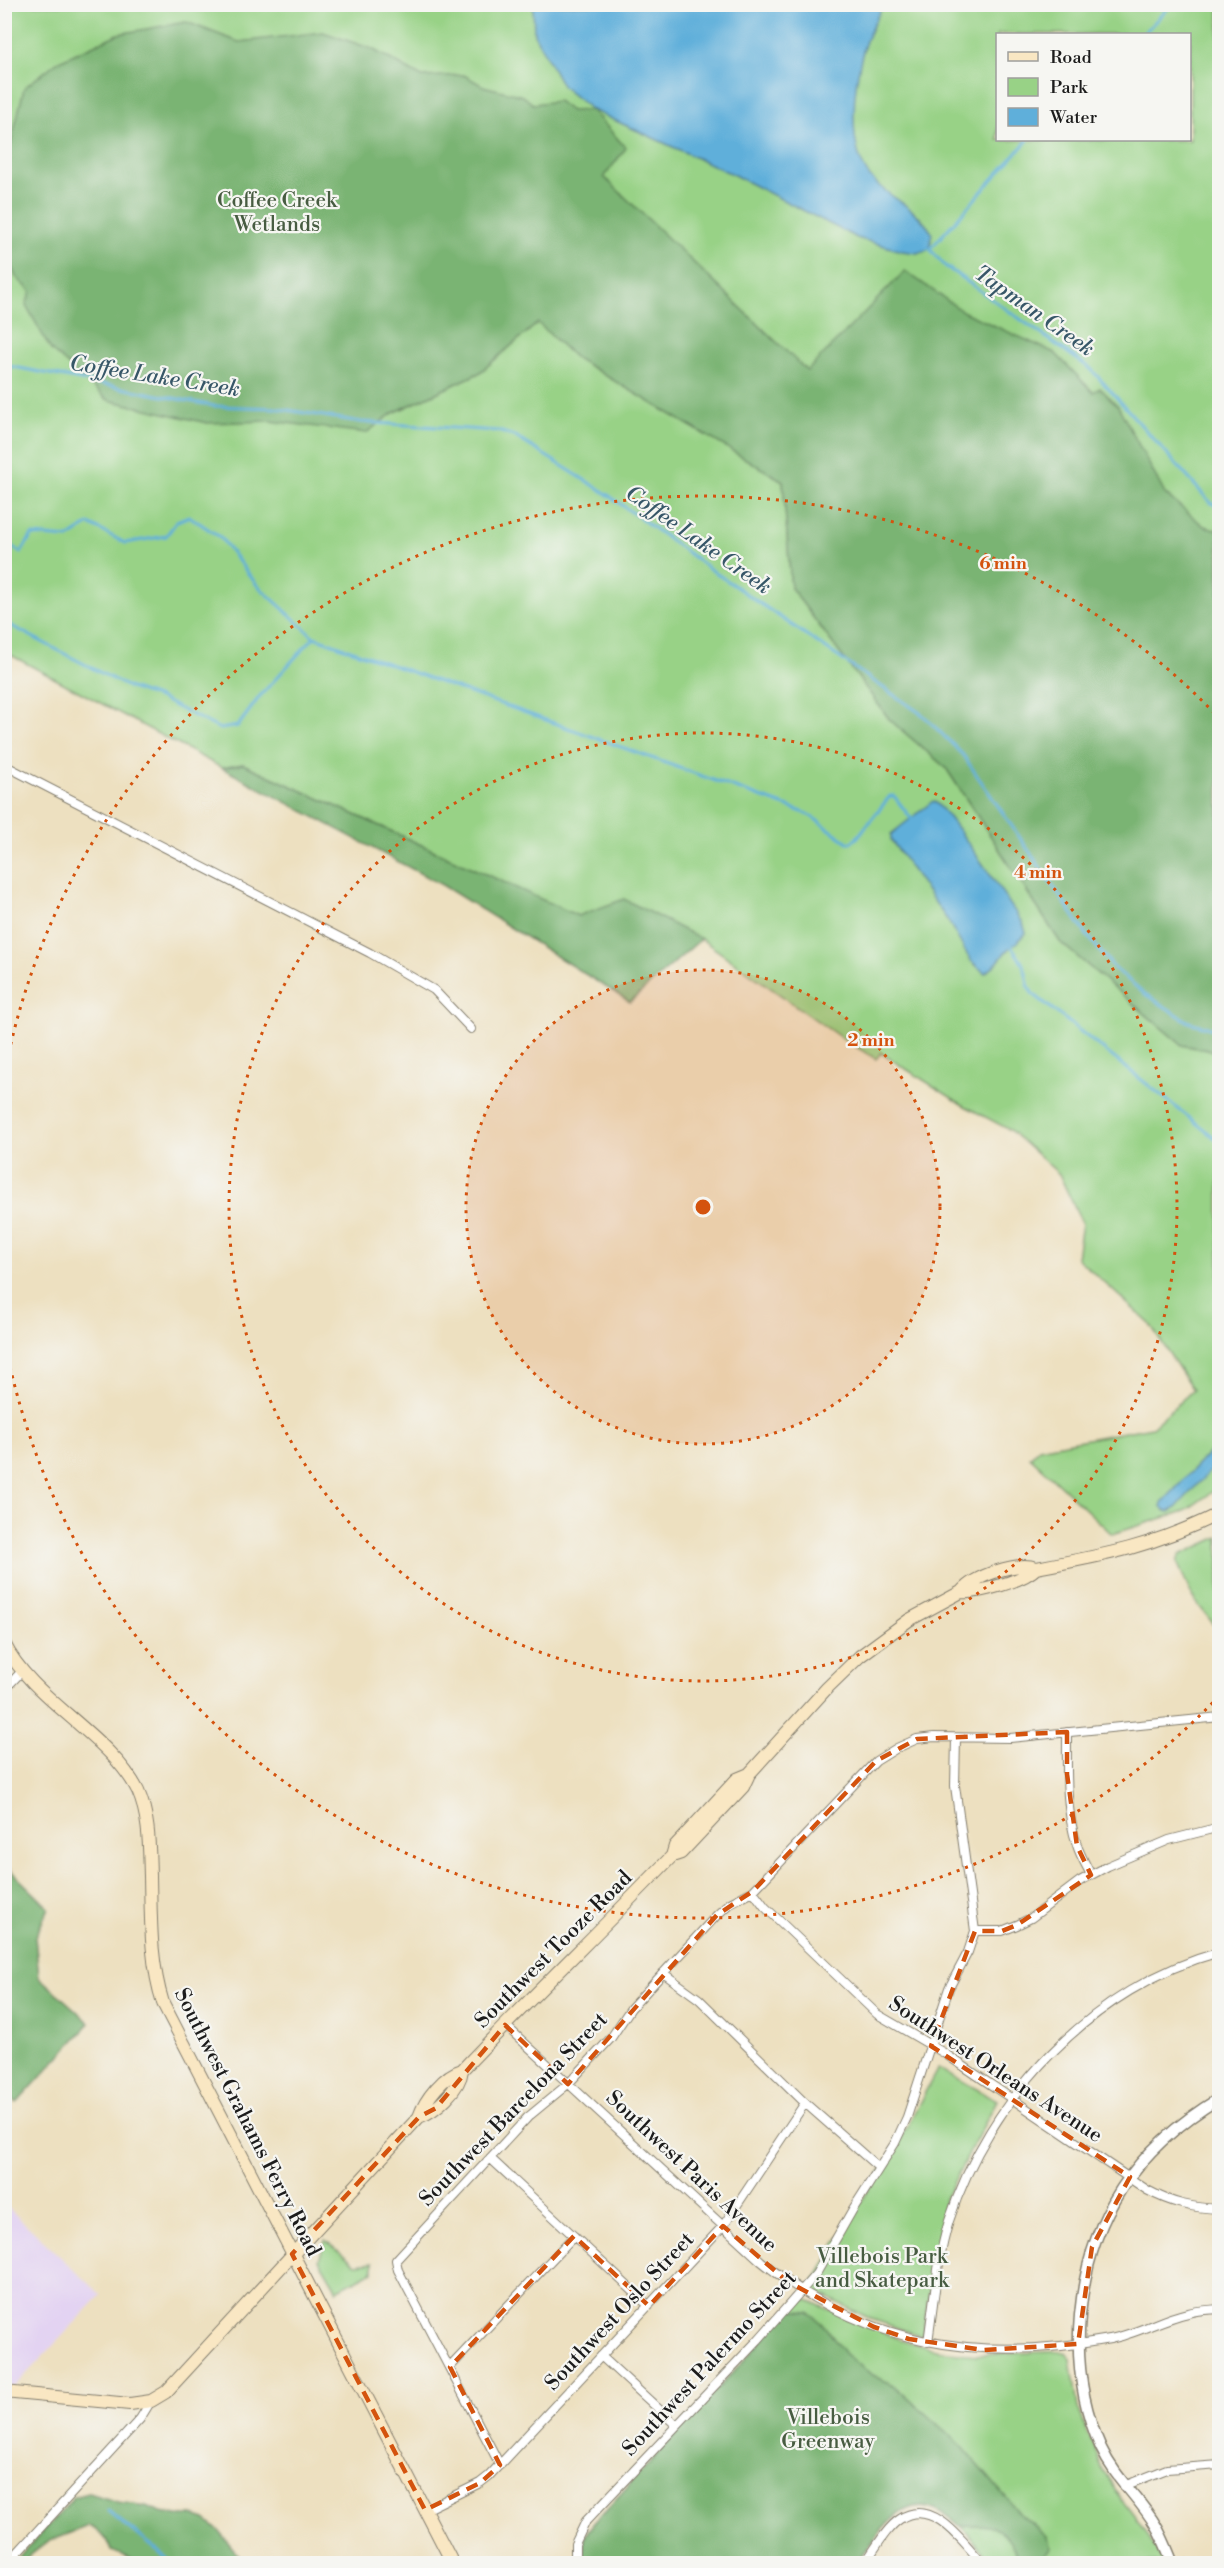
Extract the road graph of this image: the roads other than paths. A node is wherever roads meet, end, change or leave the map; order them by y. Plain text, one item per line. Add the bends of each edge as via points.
1 (4, 765) edge
2 (471, 1029) dead end
3 (1220, 1513) edge
4 (4, 1643) edge
5 (23, 1670) junction
6 (4, 1690) edge
7 (1220, 1717) edge
8 (1067, 1732) junction
9 (956, 1738) junction
10 (1220, 1827) edge
11 (1091, 1875) junction
12 (753, 1891) junction
13 (975, 1930) junction
14 (1220, 1952) edge
15 (663, 1973) junction
16 (505, 2025) junction
17 (931, 2046) junction
18 (568, 2084) junction
19 (1220, 2098) edge
20 (1012, 2099) junction
21 (805, 2103) junction
22 (490, 2158) junction
23 (879, 2168) junction
24 (1130, 2177) junction
25 (1220, 2209) edge
26 (723, 2226) junction
27 (574, 2236) junction
28 (292, 2254) junction
29 (802, 2291) junction
30 (649, 2306) junction
31 (1220, 2310) edge
32 (928, 2342) junction
33 (1078, 2344) junction
34 (601, 2356) junction
35 (450, 2367) junction
36 (4, 2392) edge
37 (151, 2401) junction
38 (676, 2425) junction
39 (500, 2465) junction
40 (1220, 2465) edge
41 (1124, 2486) junction
42 (425, 2510) junction
43 (7, 2564) edge
44 (453, 2564) edge
45 (575, 2564) edge
46 (864, 2564) edge
47 (983, 2564) edge
48 (1173, 2564) edge

1 - 2 street via 370,953 434,990
3 - 16 main road, Southwest Tooze Road via 1154,1542 1108,1555 1036,1568 1026,1564 998,1572 968,1583 961,1592 909,1620 860,1656 827,1688 675,1846 672,1856
4 - 5 main road, Southwest Grahams Ferry Road
5 - 6 street
5 - 28 main road, Southwest Grahams Ferry Road via 117,1762 138,1792 147,1824 152,1951 164,2003
7 - 8 street, Southwest Barcelona Street
8 - 9 street, Southwest Barcelona Street
8 - 11 street via 1066,1774 1073,1829
9 - 12 street, Southwest Barcelona Street via 918,1740 876,1761
9 - 13 street, Southwest Palermo Street via 955,1786
10 - 11 street via 1169,1840
11 - 13 street via 1017,1925 1002,1931
12 - 15 street, Southwest Barcelona Street via 730,1903
12 - 17 street, Southwest Orleans Avenue via 877,2014
13 - 17 street, Southwest Palermo Street via 949,1988
14 - 20 street via 1166,1970 1112,2002 1066,2040
15 - 18 street, Southwest Barcelona Street
15 - 21 street via 699,1999
16 - 18 street, Southwest Paris Avenue
16 - 28 main road, Southwest Tooze Road via 423,2105 419,2117
17 - 20 street, Southwest Orleans Avenue
17 - 23 street, Southwest Palermo Street via 907,2117
18 - 22 street, Southwest Barcelona Street via 536,2110
18 - 26 street, Southwest Paris Avenue
19 - 24 street via 1179,2125
20 - 24 street, Southwest Orleans Avenue
20 - 32 street via 959,2192 940,2254
21 - 23 street
21 - 26 street, Southwest Oslo Street
22 - 27 street
22 - 35 street, Southwest Barcelona Street via 396,2260
23 - 29 street, Southwest Palermo Street via 824,2264
24 - 25 street, Southwest Orleans Avenue via 1176,2204
24 - 33 street via 1110,2207 1092,2247 1084,2279
26 - 29 street, Southwest Paris Avenue
26 - 30 street, Southwest Oslo Street
27 - 30 street
27 - 35 street
28 - 37 main road, Southwest Tooze Road via 178,2380
28 - 42 main road, Southwest Grahams Ferry Road
29 - 32 street, Southwest Paris Avenue via 874,2327
29 - 38 street, Southwest Palermo Street
30 - 34 street, Southwest Oslo Street
31 - 33 street, Southwest Paris Avenue via 1188,2312 1113,2339
32 - 33 street, Southwest Paris Avenue via 1002,2350
33 - 41 street via 1087,2406 1102,2448
34 - 38 street
34 - 39 street, Southwest Oslo Street
35 - 39 street
36 - 37 main road via 130,2404
37 - 43 street via 140,2419
38 - 45 street, Southwest Palermo Street via 586,2521 575,2544
39 - 42 street, Southwest Oslo Street via 480,2483
40 - 41 street via 1167,2469
41 - 48 street via 1156,2526
42 - 44 main road, Southwest Grahams Ferry Road
46 - 47 street via 900,2519 921,2513 935,2517 954,2532

